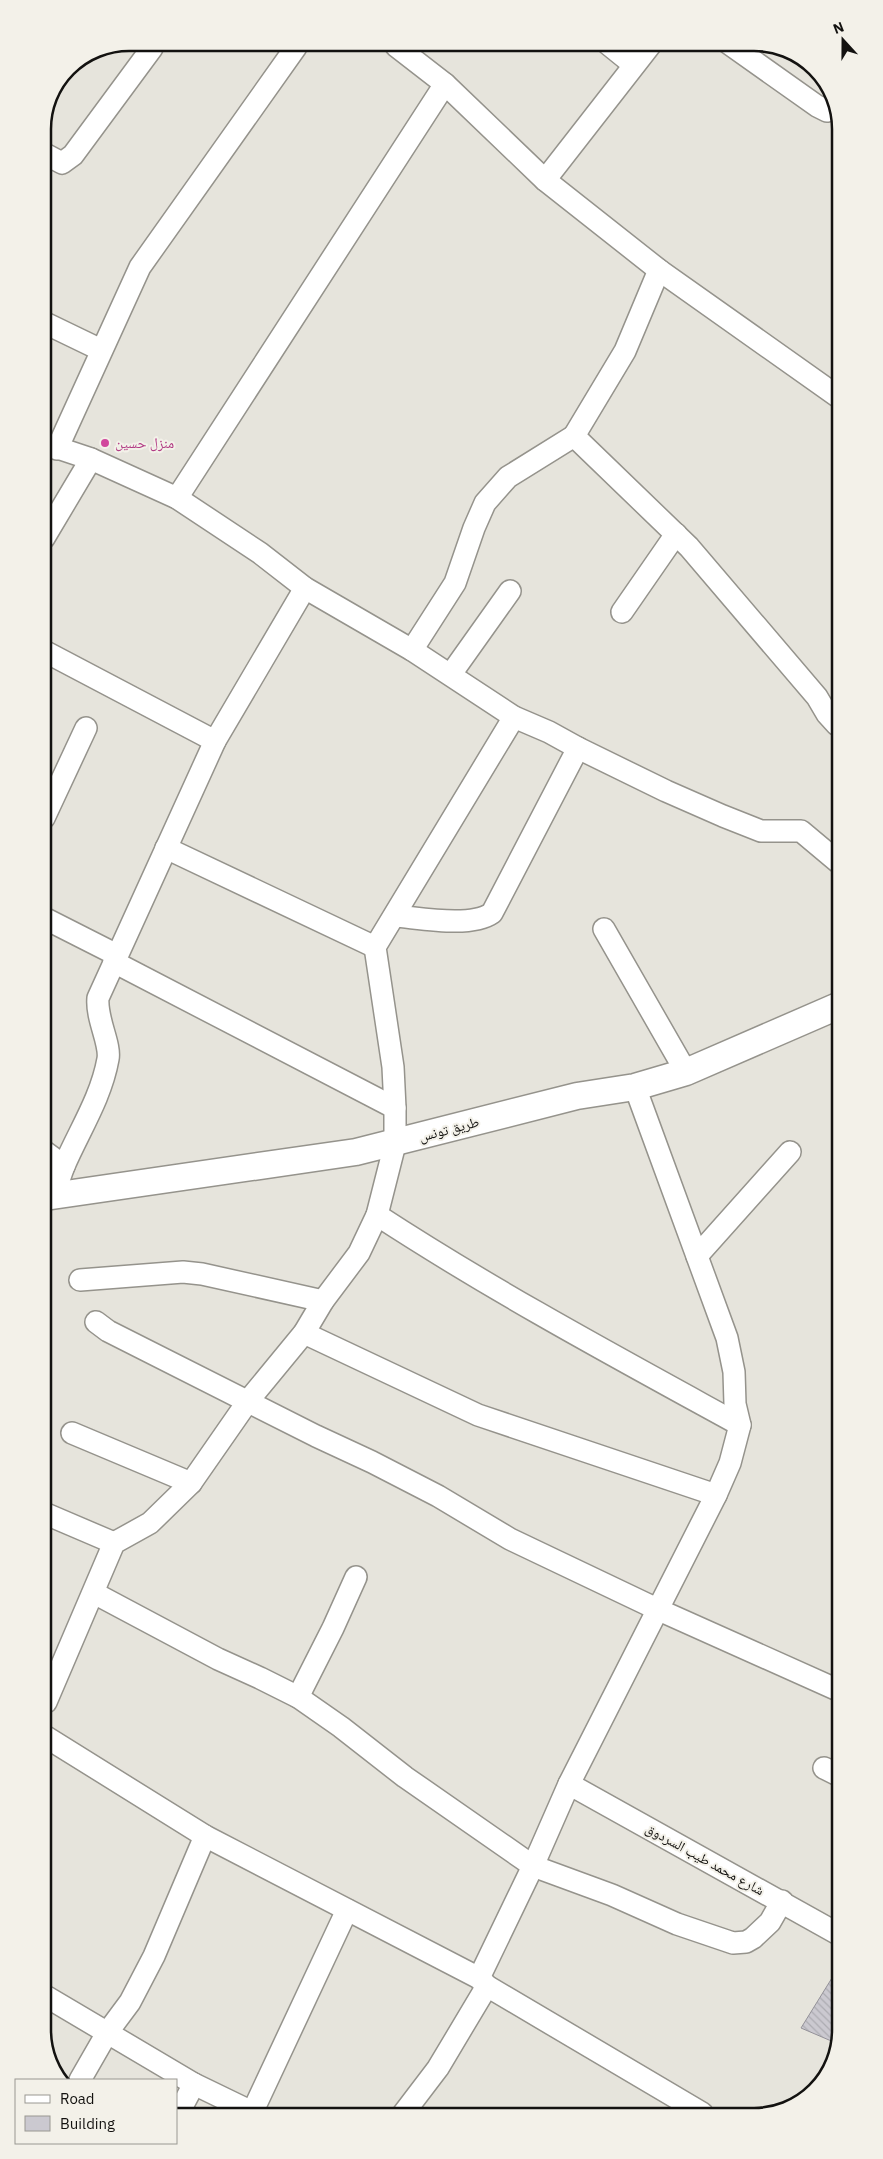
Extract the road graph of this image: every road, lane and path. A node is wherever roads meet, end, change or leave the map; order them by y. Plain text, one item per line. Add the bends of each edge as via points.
1 (150, 51) edge
2 (293, 51) edge
3 (402, 51) edge
4 (617, 51) edge
5 (645, 51) edge
6 (739, 51) edge
7 (634, 65) junction
8 (445, 84) junction
9 (829, 110) edge
10 (51, 157) edge
11 (545, 180) junction
12 (660, 270) junction
13 (51, 326) edge
14 (101, 350) junction
15 (832, 391) edge
16 (574, 436) junction
17 (51, 444) edge
18 (51, 446) edge
19 (91, 458) junction
20 (177, 498) junction
21 (51, 526) edge
22 (676, 534) junction
23 (305, 588) junction
24 (510, 591) dead end
25 (622, 612) dead end
26 (412, 650) junction
27 (51, 656) edge
28 (451, 674) junction
29 (514, 717) junction
30 (832, 719) edge
31 (86, 728) dead end
32 (215, 741) junction
33 (578, 748) junction
34 (51, 803) edge
35 (166, 848) junction
36 (832, 857) edge
37 (395, 916) junction
38 (51, 922) edge
39 (604, 930) dead end
40 (375, 947) junction
41 (116, 959) junction
42 (832, 1009) edge
43 (686, 1072) junction
44 (635, 1087) junction
45 (395, 1108) junction
46 (394, 1144) junction
47 (790, 1152) dead end
48 (51, 1156) edge
49 (64, 1166) junction
50 (51, 1192) edge
51 (51, 1196) edge
52 (377, 1216) junction
53 (697, 1256) junction
54 (80, 1280) dead end
55 (323, 1301) junction
56 (96, 1322) dead end
57 (304, 1333) junction
58 (248, 1401) junction
59 (740, 1426) junction
60 (72, 1433) dead end
61 (191, 1483) junction
62 (716, 1495) junction
63 (51, 1516) edge
64 (114, 1543) junction
65 (356, 1577) dead end
66 (94, 1593) junction
67 (659, 1610) junction
68 (832, 1687) edge
69 (51, 1691) edge
70 (298, 1698) junction
71 (51, 1740) edge
72 (569, 1784) junction
73 (205, 1836) junction
74 (533, 1866) junction
75 (782, 1901) junction
76 (347, 1910) junction
77 (832, 1929) edge
78 (483, 1982) junction
79 (51, 2000) edge
80 (107, 2033) junction
81 (81, 2079) edge
82 (194, 2084) junction
83 (181, 2108) edge
84 (240, 2108) edge
85 (257, 2108) edge
86 (408, 2108) edge
87 (695, 2108) edge

1 - 10 street via 74,156 62,163
2 - 14 street via 140,267
3 - 8 street
4 - 7 street
5 - 7 street
6 - 9 street via 817,106
7 - 11 street
8 - 11 street
8 - 20 street
11 - 12 street
12 - 15 street
12 - 16 street via 625,351
13 - 14 street
14 - 17 street
16 - 22 street
16 - 26 street via 508,476 485,503 455,583
18 - 19 street
19 - 20 street
19 - 21 street
20 - 23 street via 260,553
22 - 25 street
22 - 30 street via 817,697
23 - 26 street
23 - 32 street
24 - 28 street
26 - 28 street
27 - 32 street
28 - 29 street
29 - 33 street
29 - 37 street
31 - 34 street
32 - 35 street
33 - 36 street via 723,816 761,830 801,831
33 - 37 street via 492,913 472,920
35 - 40 street
35 - 41 street
37 - 40 street
38 - 41 street
39 - 43 street
40 - 45 street via 393,1067
41 - 45 street
41 - 49 street via 98,998 97,1010 109,1057 100,1088
42 - 43 main road, طريق تونس
43 - 44 main road, طريق تونس
44 - 46 main road, طريق تونس via 568,1098
44 - 53 street
45 - 46 street
46 - 51 main road, طريق تونس
46 - 52 street
47 - 53 street
48 - 49 street
49 - 50 street
52 - 55 street via 359,1253
52 - 59 street via 547,1319
53 - 59 street via 727,1338
54 - 55 street via 183,1272
55 - 57 street
56 - 58 street
57 - 58 street
57 - 62 street via 478,1415
58 - 61 street
58 - 67 street via 397,1475 510,1539
59 - 62 street via 730,1463
60 - 61 street
61 - 64 street via 150,1523
62 - 67 street
63 - 64 street
64 - 66 street
65 - 70 street
66 - 69 street
66 - 70 street
67 - 68 street
67 - 72 street
70 - 74 street
71 - 73 street
72 - 74 street
72 - 75 street, شارع محمد طيب السردوق
73 - 76 street
73 - 80 street via 154,1956 130,2002
74 - 75 street via 733,1944 753,1938 770,1922
74 - 78 street
75 - 77 street, شارع محمد طيب السردوق
76 - 78 street
76 - 85 street
78 - 86 street via 438,2068
78 - 87 street
79 - 80 street
80 - 81 street
80 - 82 street
82 - 83 street
82 - 84 street

